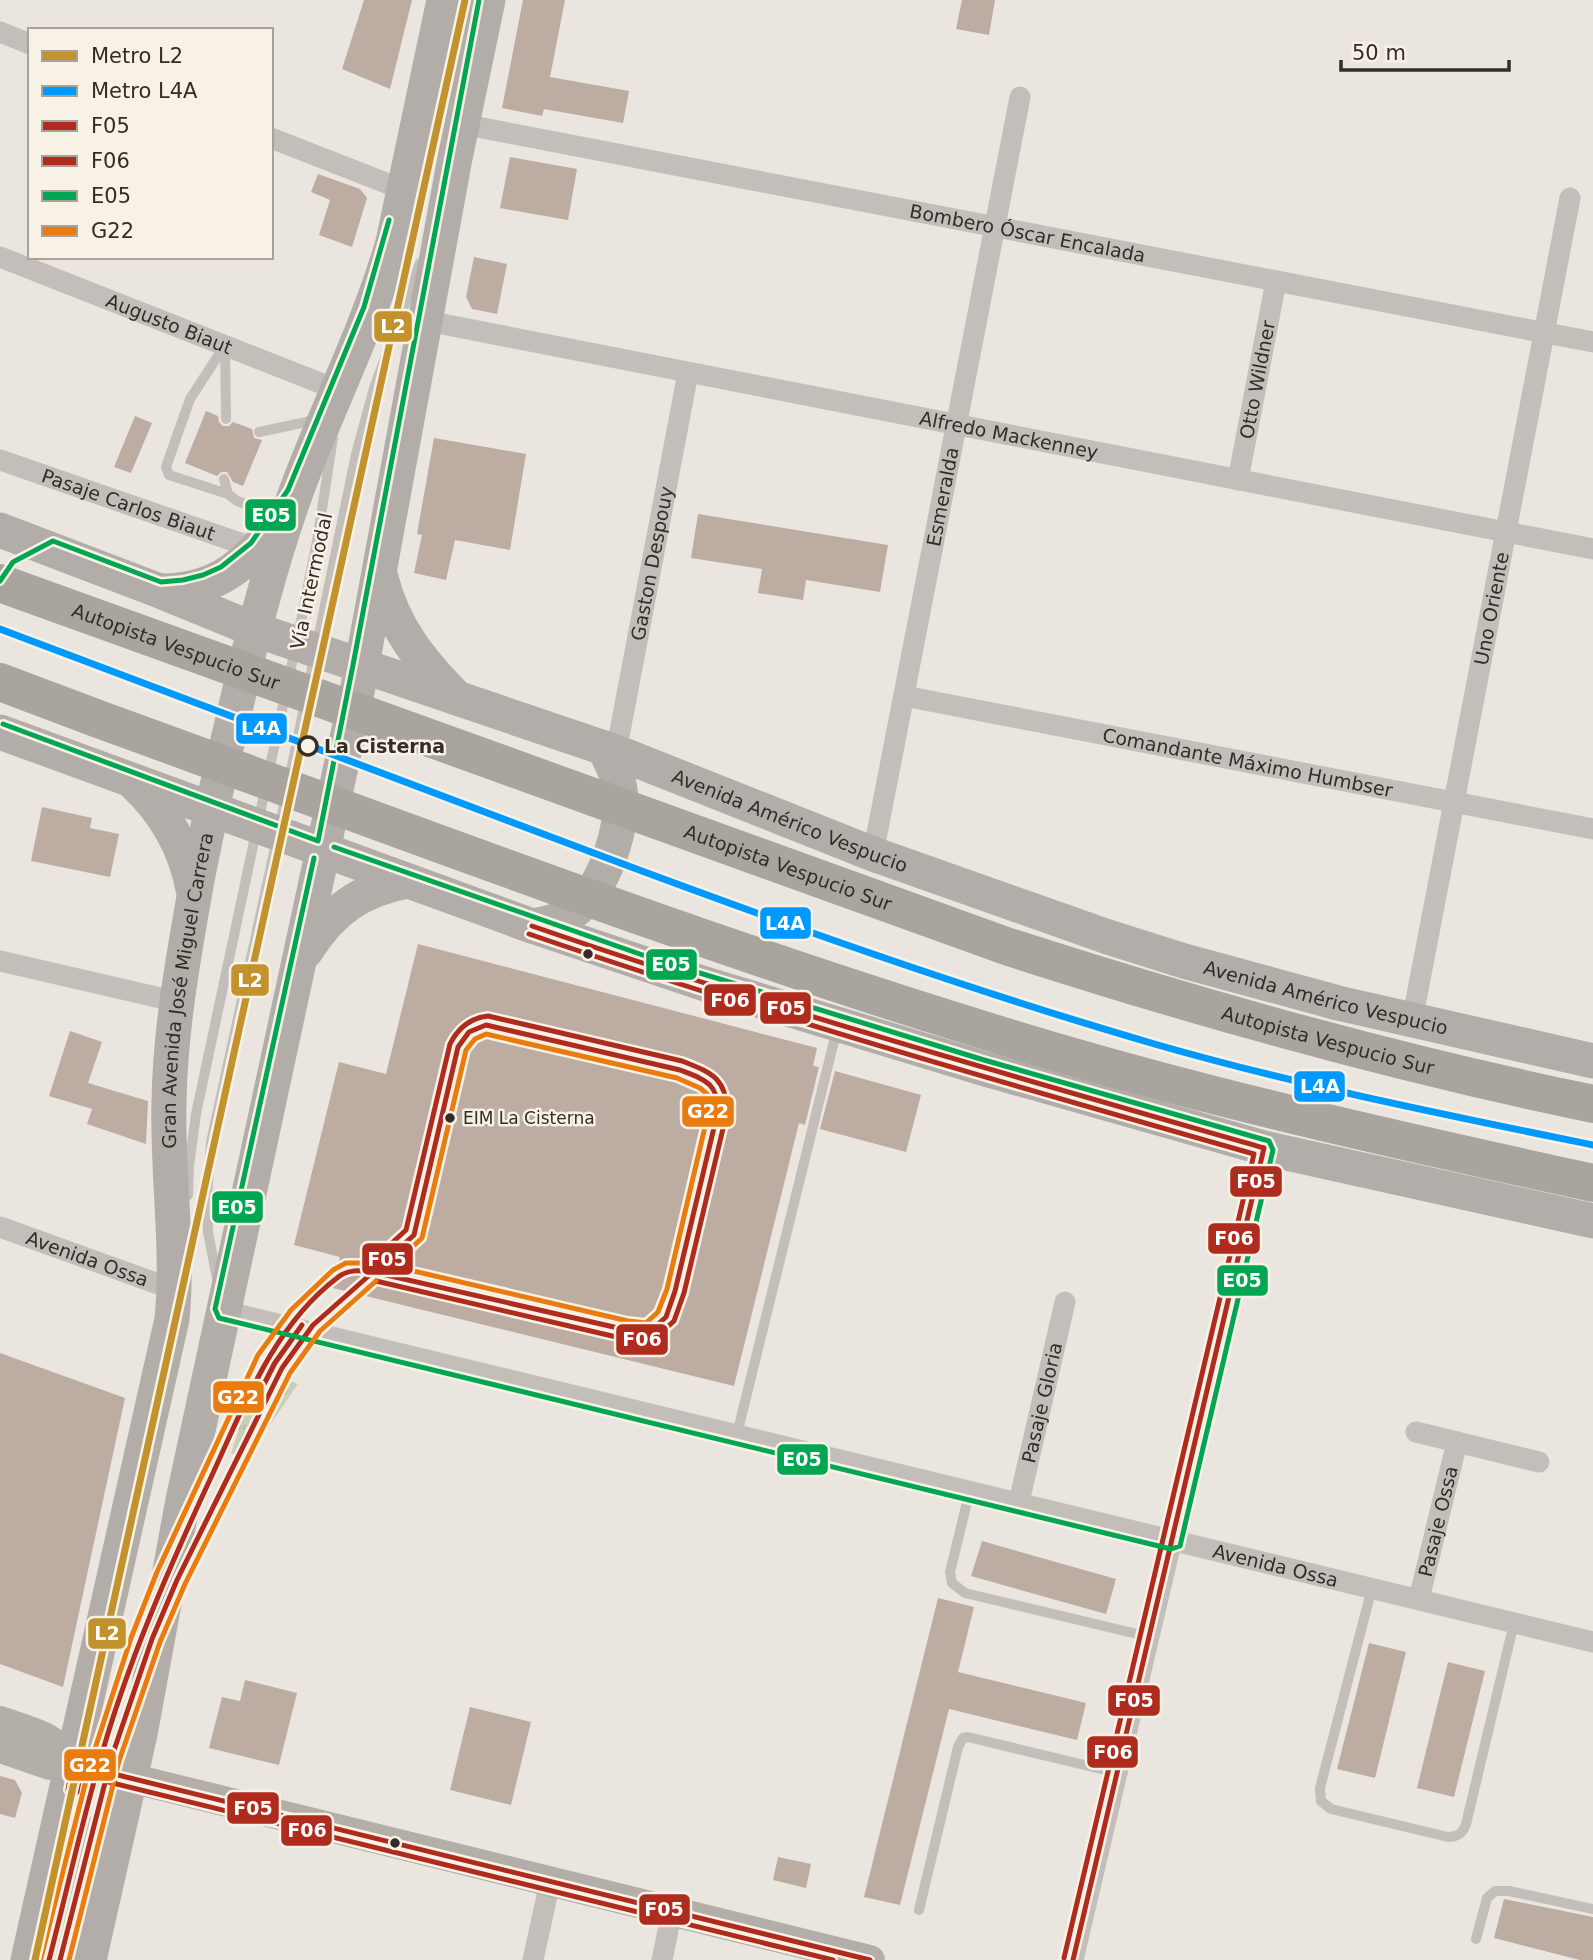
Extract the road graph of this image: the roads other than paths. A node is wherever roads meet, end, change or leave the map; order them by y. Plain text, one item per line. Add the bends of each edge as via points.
1 (444, 0) edge
2 (483, 7) edge
3 (0, 32) edge
4 (28, 43) edge
5 (1020, 97) dead end
6 (462, 124) junction
7 (273, 139) edge
8 (455, 158) junction
9 (404, 190) junction
10 (1570, 198) dead end
11 (995, 227) junction
12 (0, 257) edge
13 (1276, 281) junction
14 (427, 321) junction
15 (1544, 333) junction
16 (1593, 342) edge
17 (225, 345) junction
18 (688, 373) junction
19 (332, 404) junction
20 (226, 419) dead end
21 (957, 425) junction
22 (259, 432) dead end
23 (0, 460) edge
24 (223, 479) dead end
25 (1238, 480) junction
26 (228, 494) junction
27 (288, 506) junction
28 (0, 530) edge
29 (1506, 532) junction
30 (257, 549) junction
31 (1593, 549) edge
32 (27, 565) edge
33 (379, 574) junction
34 (160, 591) junction
35 (0, 596) edge
36 (252, 635) junction
37 (304, 655) junction
38 (360, 675) junction
39 (0, 681) edge
40 (904, 696) junction
41 (458, 700) junction
42 (0, 732) edge
43 (612, 759) junction
44 (132, 781) junction
45 (214, 798) junction
46 (1454, 802) junction
47 (270, 818) junction
48 (1593, 829) edge
49 (326, 838) junction
50 (873, 854) junction
51 (408, 881) junction
52 (194, 896) junction
53 (532, 926) junction
54 (301, 960) junction
55 (0, 961) edge
56 (178, 1002) junction
57 (1412, 1021) junction
58 (838, 1023) junction
59 (1593, 1061) edge
60 (1593, 1104) edge
61 (1264, 1148) junction
62 (1593, 1183) edge
63 (1593, 1221) edge
64 (0, 1227) edge
65 (175, 1290) junction
66 (1065, 1302) dead end
67 (225, 1311) junction
68 (1416, 1432) dead end
69 (737, 1434) junction
70 (1457, 1442) junction
71 (1539, 1461) dead end
72 (970, 1490) junction
73 (1019, 1502) junction
74 (1173, 1540) junction
75 (1372, 1588) junction
76 (1419, 1599) junction
77 (1514, 1623) junction
78 (1150, 1637) junction
79 (1593, 1642) edge
80 (0, 1721) edge
81 (0, 1748) edge
82 (73, 1764) junction
83 (1118, 1773) junction
84 (131, 1779) junction
85 (550, 1882) junction
86 (1593, 1909) edge
87 (919, 1910) dead end
88 (672, 1912) junction
89 (1476, 1939) dead end
90 (28, 1960) edge
91 (49, 1960) edge
92 (60, 1960) edge
93 (89, 1960) edge
94 (533, 1960) edge
95 (662, 1960) edge
96 (870, 1960) edge
97 (1073, 1960) edge

1 - 9 main road, Gran Avenida José Miguel Carrera
2 - 6 main road
3 - 4 street
5 - 11 street, Esmeralda
6 - 8 main road
6 - 11 street, Bombero Óscar Encalada
7 - 9 street
8 - 14 main road
8 - 37 lane, Vía Intermodal via 362,425
9 - 19 main road, Gran Avenida José Miguel Carrera via 383,278
10 - 15 street, Uno Oriente
11 - 13 street, Bombero Óscar Encalada
11 - 21 street, Esmeralda
12 - 17 street, Augusto Biaut
13 - 15 street, Bombero Óscar Encalada
13 - 25 street, Otto Wildner
14 - 18 street, Alfredo Mackenney
14 - 33 main road
15 - 16 street, Bombero Óscar Encalada
15 - 29 street, Uno Oriente
17 - 19 street, Augusto Biaut
17 - 20 lane
17 - 26 lane via 190,399 166,467 169,475
18 - 21 street, Alfredo Mackenney
18 - 43 street, Gaston Despouy
19 - 22 lane
19 - 27 main road, Gran Avenida José Miguel Carrera
19 - 37 lane, Vía Intermodal via 330,466
21 - 25 street, Alfredo Mackenney
21 - 40 street, Esmeralda
23 - 30 street, Pasaje Carlos Biaut
24 - 26 lane
25 - 29 street, Alfredo Mackenney
26 - 27 lane via 247,506
27 - 30 main road
27 - 36 main road, Gran Avenida José Miguel Carrera
28 - 32 main road, Avenida Américo Vespucio
29 - 31 street, Alfredo Mackenney
29 - 46 street, Uno Oriente
30 - 34 main road via 215,580 188,589
32 - 34 main road, Avenida Américo Vespucio
32 - 35 main road via 12,576
32 - 60 highway, Autopista Vespucio Sur via 1006,946 1321,1038
33 - 38 main road
33 - 41 main road via 406,639
34 - 36 main road, Avenida Américo Vespucio
36 - 37 main road, Avenida Américo Vespucio
36 - 45 main road, Gran Avenida José Miguel Carrera
37 - 38 main road, Avenida Américo Vespucio
37 - 47 lane, Vía Intermodal
37 - 47 lane, Vía Intermodal
38 - 41 main road, Avenida Américo Vespucio
38 - 49 main road
39 - 62 highway via 726,947 920,1010 1267,1109
40 - 46 street, Comandante Máximo Humbser
40 - 50 street, Esmeralda
41 - 43 main road, Avenida Américo Vespucio
42 - 44 main road
43 - 50 main road, Avenida Américo Vespucio
43 - 53 main road via 621,810 597,884 572,913
44 - 45 main road
44 - 52 main road via 169,824 185,859
45 - 47 main road
45 - 52 main road, Gran Avenida José Miguel Carrera
46 - 48 street, Comandante Máximo Humbser
46 - 57 street, Uno Oriente
47 - 49 main road
47 - 65 lane, Vía Intermodal via 191,1141 187,1237
47 - 67 lane, Vía Intermodal via 208,1161 208,1232
49 - 51 main road
49 - 54 main road
50 - 57 main road, Avenida Américo Vespucio via 1184,961
51 - 53 main road
51 - 54 main road via 377,888 349,903 327,923
52 - 56 main road, Gran Avenida José Miguel Carrera
53 - 58 main road
54 - 67 main road
55 - 56 street
56 - 65 main road, Gran Avenida José Miguel Carrera via 169,1103
57 - 59 main road, Avenida Américo Vespucio
58 - 61 main road
58 - 69 lane
61 - 63 main road
61 - 74 street
64 - 65 street, Avenida Ossa
65 - 82 main road, Gran Avenida José Miguel Carrera
66 - 73 street, Pasaje Gloria
67 - 69 street, Avenida Ossa
67 - 84 main road via 183,1500
68 - 70 street, Pasaje Ossa
69 - 72 street, Avenida Ossa
70 - 71 street, Pasaje Ossa
70 - 76 street, Pasaje Ossa
72 - 73 street, Avenida Ossa
72 - 78 lane via 950,1573 956,1587 965,1593
73 - 74 street, Avenida Ossa
74 - 75 street, Avenida Ossa
74 - 78 street
75 - 76 street, Avenida Ossa
75 - 77 lane via 1320,1788 1321,1801 1331,1809 1448,1837 1462,1832
76 - 77 street, Avenida Ossa
77 - 79 street, Avenida Ossa
78 - 83 street
80 - 82 street via 55,1742
81 - 82 street via 50,1765
82 - 84 street
82 - 90 main road, Gran Avenida José Miguel Carrera
83 - 87 lane via 963,1738
83 - 97 street
84 - 85 street
84 - 93 main road
85 - 88 street
85 - 94 street
86 - 89 lane via 1495,1891 1487,1898
88 - 95 street
88 - 96 street
91 - 92 lane via 88,1820

